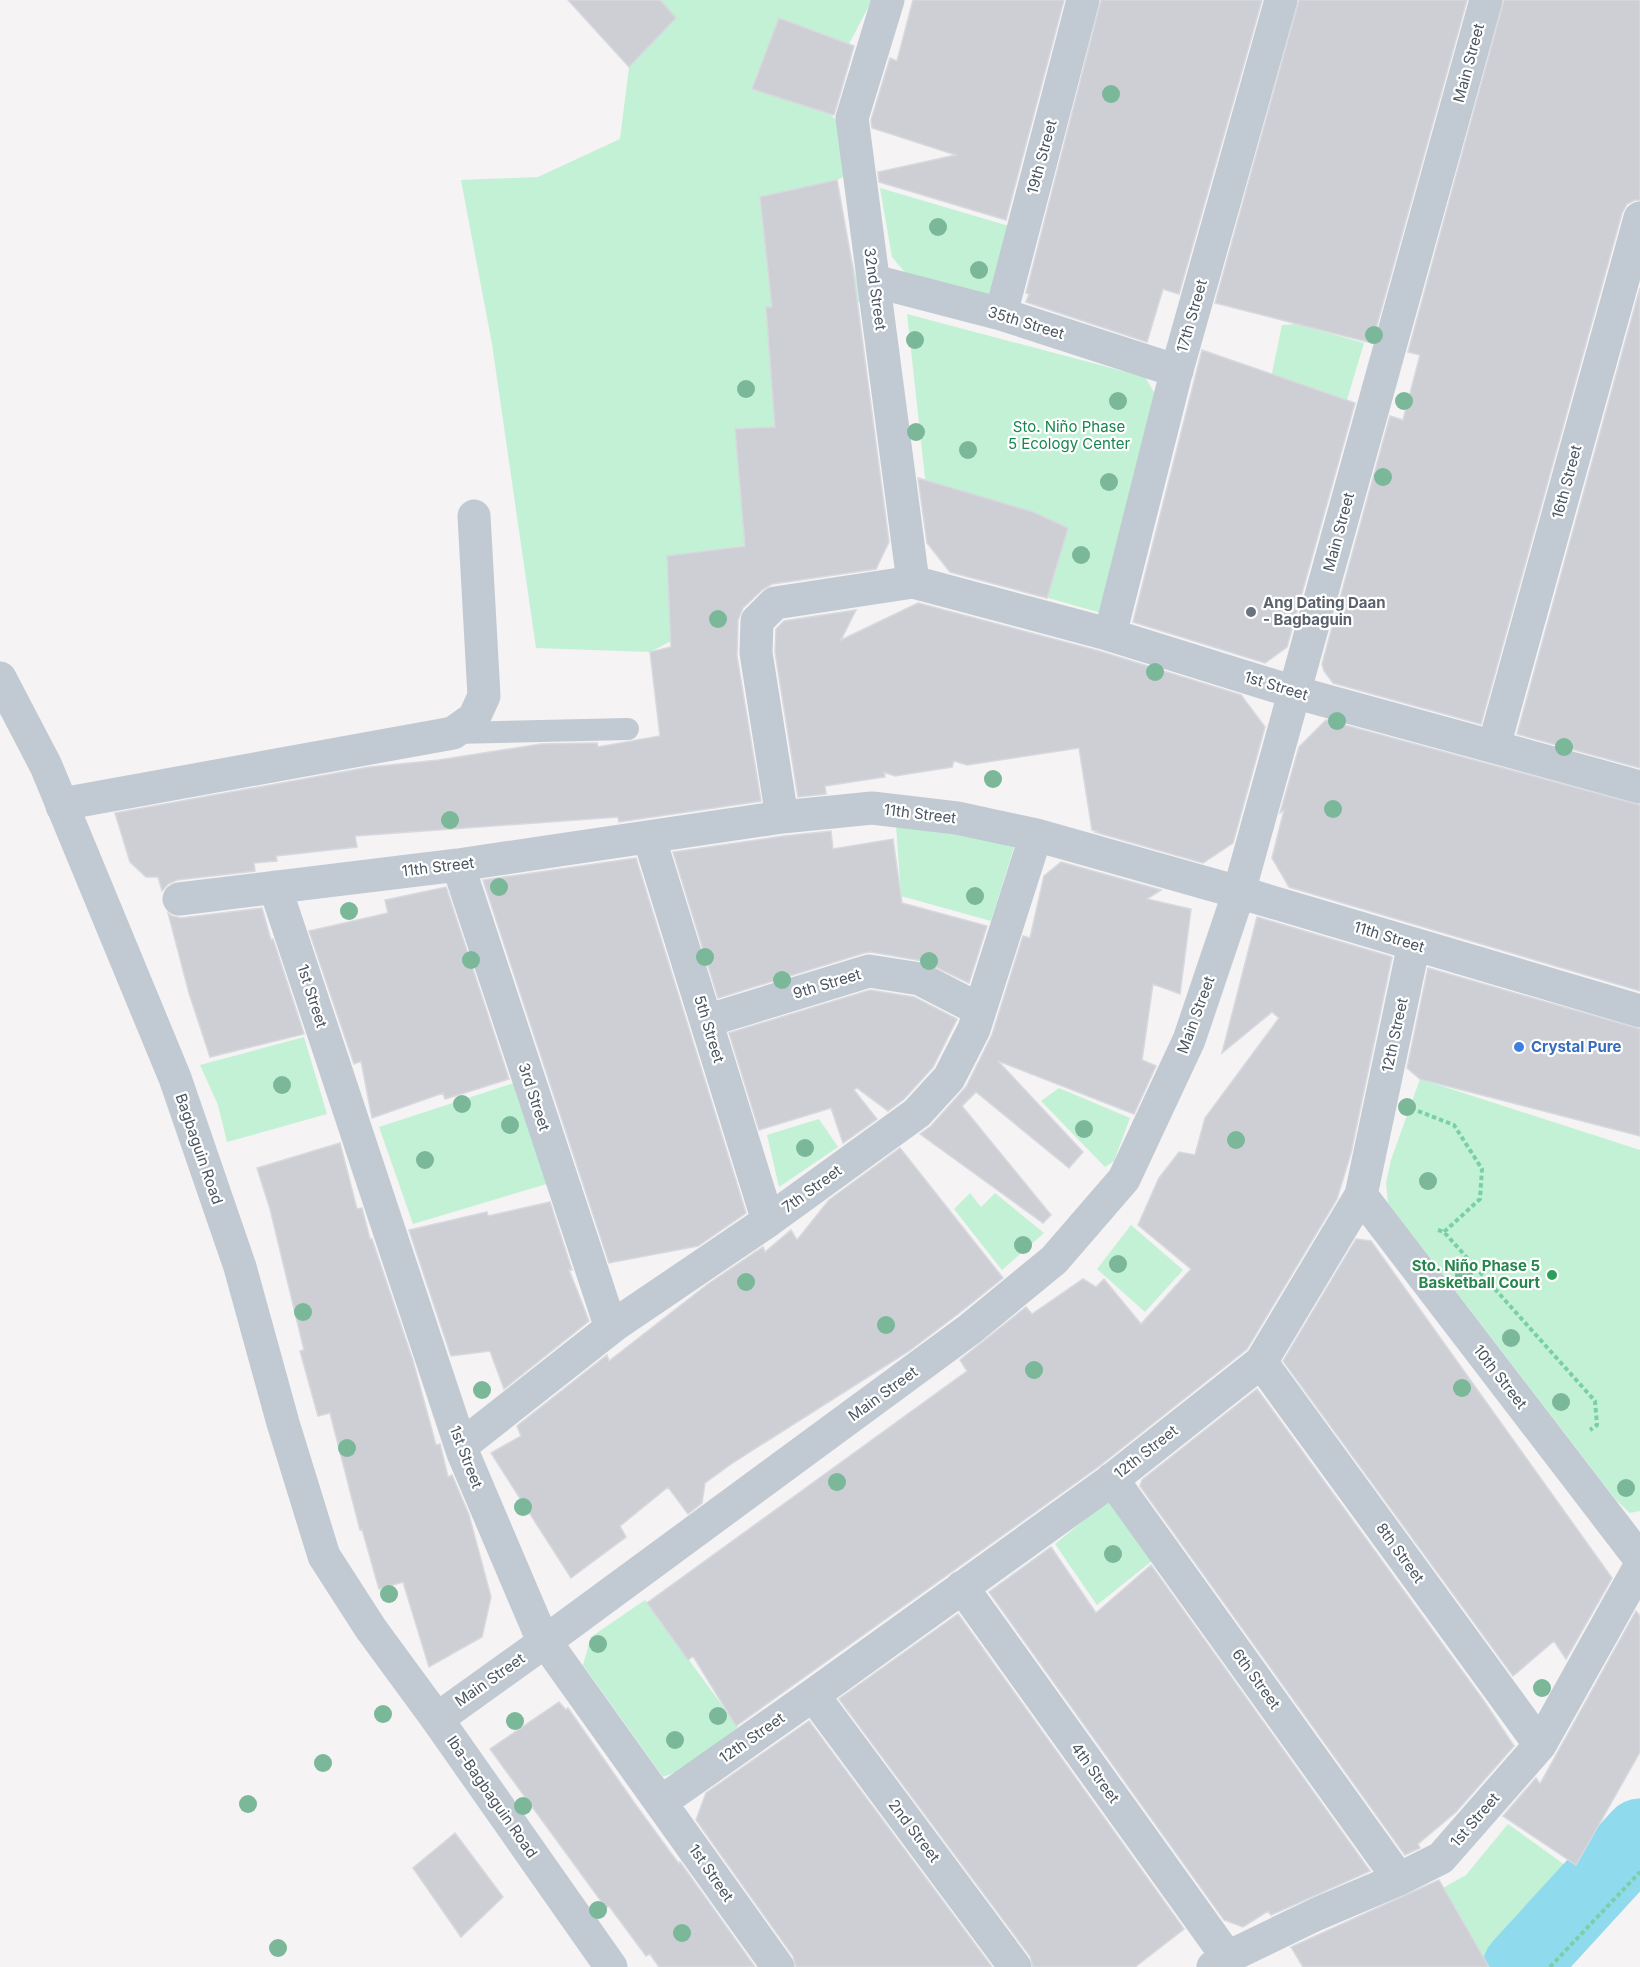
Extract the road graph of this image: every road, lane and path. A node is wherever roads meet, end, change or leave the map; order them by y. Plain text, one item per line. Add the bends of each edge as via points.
1 (888, 0) edge
2 (1083, 0) edge
3 (1281, 0) edge
4 (1486, 0) edge
5 (1640, 218) edge
6 (874, 281) junction
7 (1001, 314) junction
8 (1177, 371) junction
9 (474, 516) dead end
10 (913, 582) junction
11 (1110, 635) junction
12 (0, 678) edge
13 (1294, 692) junction
14 (628, 729) dead end
15 (453, 733) junction
16 (1494, 746) junction
17 (1640, 787) edge
18 (62, 806) junction
19 (782, 817) junction
20 (1036, 835) junction
21 (649, 837) junction
22 (458, 865) junction
23 (275, 887) junction
24 (1239, 892) junction
25 (178, 899) dead end
26 (1414, 944) junction
27 (980, 1010) junction
28 (1640, 1011) edge
29 (706, 1021) junction
30 (1415, 1110) dead end
31 (1361, 1195) junction
32 (768, 1221) junction
33 (611, 1328) junction
34 (1261, 1362) junction
35 (1589, 1431) dead end
36 (461, 1446) junction
37 (1112, 1479) junction
38 (1640, 1559) edge
39 (1640, 1566) edge
40 (962, 1587) junction
41 (371, 1629) joint
42 (545, 1641) junction
43 (813, 1695) junction
44 (437, 1719) junction
45 (1540, 1745) junction
46 (661, 1802) junction
47 (1640, 1872) edge
48 (1399, 1879) junction
49 (1221, 1962) edge
50 (611, 1967) edge
51 (778, 1967) edge
52 (1015, 1967) edge
53 (1550, 1967) edge

1 - 6 street, 32nd Street via 852,118
2 - 7 street, 19th Street
3 - 8 street, 17th Street
4 - 13 street, Main Street
5 - 16 street, 16th Street
6 - 7 street, 35th Street
6 - 10 street, 32nd Street
7 - 8 street, 35th Street
8 - 11 street, 17th Street
9 - 15 street via 484,696 474,718
10 - 11 street, 1st Street
10 - 19 street via 775,603 757,621 756,653
11 - 13 street, 1st Street
12 - 18 street, Bagbaguin Road via 46,766
13 - 16 street, 1st Street
13 - 24 street, Main Street
14 - 15 lane
15 - 18 street
16 - 17 street, 1st Street
18 - 41 street, Bagbaguin Road via 182,1101 240,1267 324,1556
19 - 20 street, 11th Street via 872,808 957,818
19 - 21 street, 11th Street
20 - 24 street, 11th Street
20 - 27 street, 7th Street
21 - 22 street, 11th Street
21 - 29 street, 5th Street
22 - 23 street, 11th Street
22 - 33 street, 3rd Street
23 - 25 street, 11th Street
23 - 36 street, 1st Street
24 - 26 street, 11th Street
24 - 42 street, Main Street via 1189,1040 1124,1179 1054,1260 970,1329
26 - 28 street, 11th Street
26 - 31 street, 12th Street
27 - 29 street, 9th Street via 920,979 869,971
27 - 32 street, 7th Street via 949,1078 916,1113
29 - 32 street, 5th Street
30 - 35 path via 1455,1125 1482,1168 1480,1199 1444,1232 1595,1401 1597,1425
31 - 34 street, 12th Street
31 - 38 street, 10th Street
32 - 33 street, 7th Street
33 - 36 street, 7th Street
34 - 37 street, 12th Street
34 - 45 street, 8th Street
36 - 42 street, 1st Street
37 - 40 street, 12th Street
37 - 48 street, 6th Street
39 - 45 street, 1st Street
40 - 43 street, 12th Street
40 - 49 street, 4th Street
41 - 44 street, Iba-Bagbaguin Road
42 - 44 street, Main Street
42 - 46 street, 1st Street
43 - 46 street, 12th Street
43 - 52 street, 2nd Street
44 - 50 street, Iba-Bagbaguin Road
45 - 48 street, 1st Street via 1441,1858
46 - 51 street, 1st Street
47 - 53 path
48 - 49 street, 1st Street

